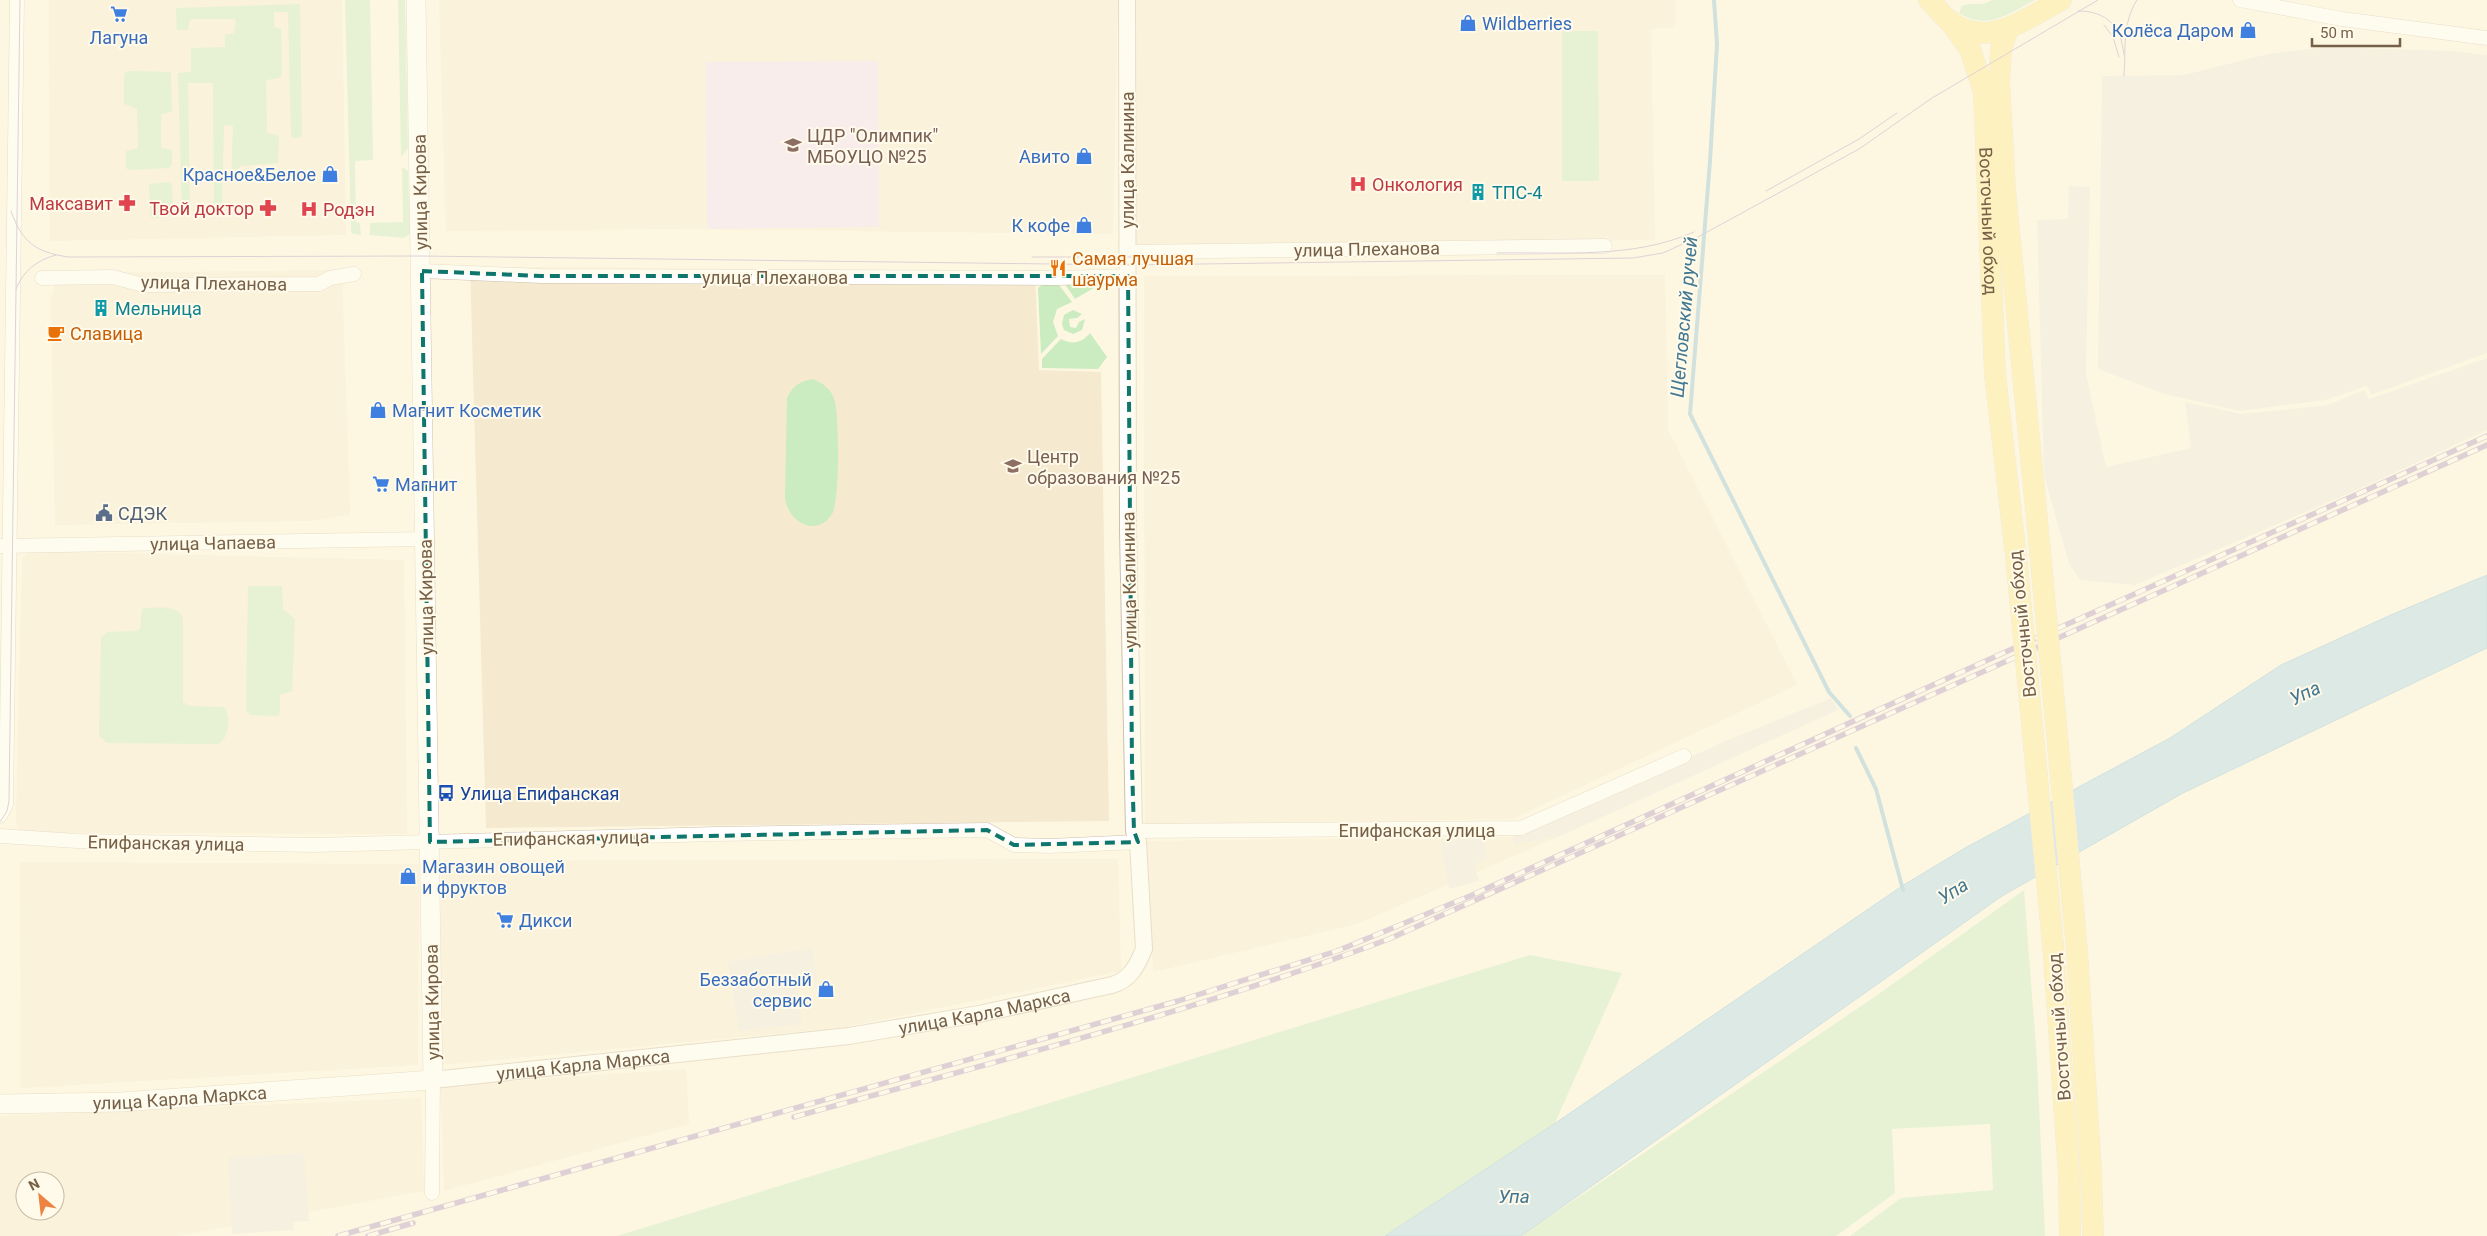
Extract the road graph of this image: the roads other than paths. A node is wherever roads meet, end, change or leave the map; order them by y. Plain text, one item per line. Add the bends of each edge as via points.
1 (16, 0) edge
2 (416, 0) edge
3 (1127, 0) edge
4 (1929, 0) edge
5 (2061, 0) edge
6 (2240, 0) edge
7 (1949, 20) junction
8 (2008, 29) junction
9 (2487, 38) edge
10 (1605, 246) dead end
11 (6, 249) edge
12 (1128, 252) junction
13 (422, 271) junction
14 (354, 274) dead end
15 (1128, 276) junction
16 (42, 278) dead end
17 (426, 539) junction
18 (5, 546) edge
19 (1684, 756) dead end
20 (0, 816) edge
21 (0, 836) edge
22 (1136, 837) junction
23 (430, 842) junction
24 (1144, 949) joint
25 (433, 1080) junction
26 (0, 1104) edge
27 (432, 1193) dead end
28 (2070, 1236) edge
29 (2093, 1236) edge

1 - 11 street
2 - 13 main road, улица Кирова
3 - 12 street, улица Калинина
4 - 7 main road
5 - 8 main road
6 - 9 street via 2342,19
7 - 8 main road via 1970,32 1984,34
7 - 28 main road, Восточный обход, bridge via 1970,50 1984,92 1995,375 2016,556 2054,956
8 - 29 main road, Восточный обход, bridge via 2001,49 1999,82 2005,189 2077,951 2092,1172
10 - 12 street, улица Плеханова
11 - 18 street
12 - 15 street, улица Калинина
13 - 15 street, улица Плеханова via 541,276
13 - 17 main road, улица Кирова
14 - 16 street, улица Плеханова via 330,278 319,284 143,285 113,277
15 - 22 street, улица Калинина via 1128,530
17 - 18 street, улица Чапаева
17 - 23 main road, улица Кирова
18 - 20 street via 6,805
19 - 22 street, Епифанская улица via 1521,828
21 - 23 street, Епифанская улица via 225,844
22 - 23 street, Епифанская улица via 1049,846 1014,845 987,830
22 - 24 street, улица Калинина
23 - 25 main road, улица Кирова
24 - 25 street, улица Карла Маркса via 1132,973 1120,982 979,1014 850,1036
25 - 26 main road, улица Карла Маркса via 121,1102
25 - 27 street, улица Кирова

